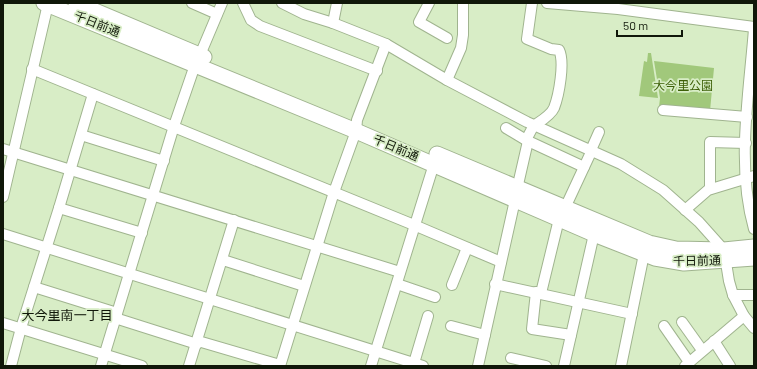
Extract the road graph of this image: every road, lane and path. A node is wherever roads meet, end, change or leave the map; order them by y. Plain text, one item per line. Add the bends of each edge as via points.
1 (76, 3) edge
2 (192, 3) edge
3 (222, 3) edge
4 (244, 3) edge
5 (282, 3) edge
6 (337, 3) edge
7 (429, 3) edge
8 (463, 3) edge
9 (522, 3) edge
10 (547, 3) edge
11 (46, 4) edge
12 (532, 5) edge
13 (581, 5) edge
14 (619, 6) edge
15 (217, 14) junction
16 (334, 23) junction
17 (754, 28) edge
18 (447, 38) dead end
19 (386, 44) junction
20 (198, 60) junction
21 (32, 68) junction
22 (377, 71) junction
23 (447, 80) junction
24 (93, 94) junction
25 (663, 110) dead end
26 (748, 118) junction
27 (534, 125) junction
28 (174, 126) junction
29 (357, 126) junction
30 (506, 128) dead end
31 (750, 129) edge
32 (599, 132) dead end
33 (81, 135) junction
34 (527, 141) junction
35 (746, 143) junction
36 (3, 148) edge
37 (592, 150) junction
38 (14, 152) junction
39 (164, 161) junction
40 (434, 164) junction
41 (584, 167) junction
42 (71, 169) junction
43 (749, 177) edge
44 (710, 189) junction
45 (334, 192) junction
46 (516, 194) junction
47 (154, 195) junction
48 (3, 197) edge
49 (751, 200) edge
50 (59, 208) junction
51 (684, 210) junction
52 (562, 214) junction
53 (234, 220) junction
54 (414, 225) junction
55 (754, 229) edge
56 (142, 233) junction
57 (3, 234) edge
58 (594, 234) junction
59 (317, 247) junction
60 (754, 247) edge
61 (46, 248) junction
62 (467, 248) junction
63 (644, 254) junction
64 (725, 255) junction
65 (754, 258) edge
66 (223, 260) junction
67 (501, 262) junction
68 (400, 272) junction
69 (129, 274) junction
70 (396, 284) junction
71 (495, 284) junction
72 (452, 285) dead end
73 (304, 286) junction
74 (34, 287) junction
75 (539, 293) junction
76 (733, 295) junction
77 (754, 295) edge
78 (435, 296) dead end
79 (211, 300) junction
80 (578, 302) junction
81 (632, 314) junction
82 (116, 316) junction
83 (428, 316) dead end
84 (744, 316) junction
85 (682, 322) dead end
86 (3, 323) edge
87 (293, 326) junction
88 (451, 326) dead end
89 (664, 326) dead end
90 (21, 328) junction
91 (754, 328) edge
92 (485, 335) junction
93 (571, 335) junction
94 (714, 341) junction
95 (197, 343) junction
96 (702, 350) junction
97 (376, 351) junction
98 (104, 354) junction
99 (511, 358) dead end
100 (687, 364) edge
101 (419, 365) edge
102 (12, 366) edge
103 (101, 366) edge
104 (142, 366) edge
105 (190, 366) edge
106 (280, 366) edge
107 (371, 366) edge
108 (478, 366) edge
109 (546, 366) edge
110 (564, 366) edge
111 (621, 366) edge
112 (730, 366) edge

1 - 20 highway, 千日前通
2 - 15 street
3 - 15 street
4 - 22 street via 251,20 260,26
5 - 16 street via 304,14
6 - 16 street
7 - 18 street via 419,22
8 - 23 street via 461,48
9 - 12 street
10 - 13 street
11 - 20 highway, 千日前通
11 - 21 street
12 - 27 street via 527,39 559,50 562,56 560,81 553,110
13 - 14 street
14 - 17 street
15 - 20 street
16 - 19 street
17 - 26 street
19 - 22 street
19 - 23 street
20 - 28 street
20 - 29 highway, 千日前通
21 - 24 street
21 - 38 street
22 - 29 street
23 - 27 street
24 - 28 street
24 - 33 street
25 - 26 street
26 - 31 street
27 - 34 street
27 - 37 street
28 - 39 street
28 - 45 street
29 - 40 highway, 千日前通
29 - 45 street
29 - 46 highway, 千日前通
30 - 34 street
31 - 35 street
32 - 37 street
33 - 39 street
33 - 42 street
34 - 41 street
34 - 46 street
35 - 43 street
35 - 44 street via 710,142
36 - 38 street
37 - 41 street
37 - 51 street via 639,174 663,190
38 - 42 street
38 - 48 street
39 - 47 street
40 - 46 highway, 千日前通
40 - 54 street
41 - 52 street
42 - 47 street
42 - 50 street
43 - 44 street
43 - 49 street
44 - 51 street
45 - 54 street
45 - 59 street
46 - 52 highway, 千日前通
46 - 67 street
47 - 53 street
47 - 56 street
49 - 55 street
50 - 56 street
50 - 61 street
51 - 64 street via 716,239
52 - 58 highway, 千日前通
52 - 64 highway, 千日前通 via 649,243
52 - 75 street
53 - 59 street
53 - 66 street
54 - 62 street
54 - 68 street
56 - 69 street
57 - 61 street
58 - 63 highway, 千日前通
58 - 80 street
59 - 68 street
59 - 73 street
60 - 64 highway, 千日前通
61 - 69 street
61 - 74 street
62 - 67 street
62 - 72 street
63 - 64 highway, 千日前通 via 684,264
63 - 81 street
64 - 65 highway, 千日前通
64 - 76 street
66 - 73 street
66 - 79 street
67 - 71 street
68 - 70 street
69 - 79 street
69 - 82 street
70 - 78 street
70 - 97 street
71 - 75 street
71 - 92 street
73 - 87 street
74 - 82 street
74 - 90 street
75 - 80 street
75 - 93 street via 532,329
76 - 77 street
76 - 84 street
79 - 87 street
79 - 95 street
80 - 81 street
80 - 93 street
81 - 111 street
82 - 95 street
82 - 98 street
83 - 101 street
84 - 91 street
84 - 94 street
85 - 96 street
86 - 90 street
87 - 97 street
87 - 106 street
88 - 92 street
89 - 100 street
90 - 98 street
90 - 102 street
92 - 108 street
93 - 110 street
94 - 96 street
94 - 112 street
95 - 105 street
95 - 106 street
96 - 100 street
97 - 101 street
97 - 107 street
98 - 103 street
98 - 104 street
99 - 109 street

